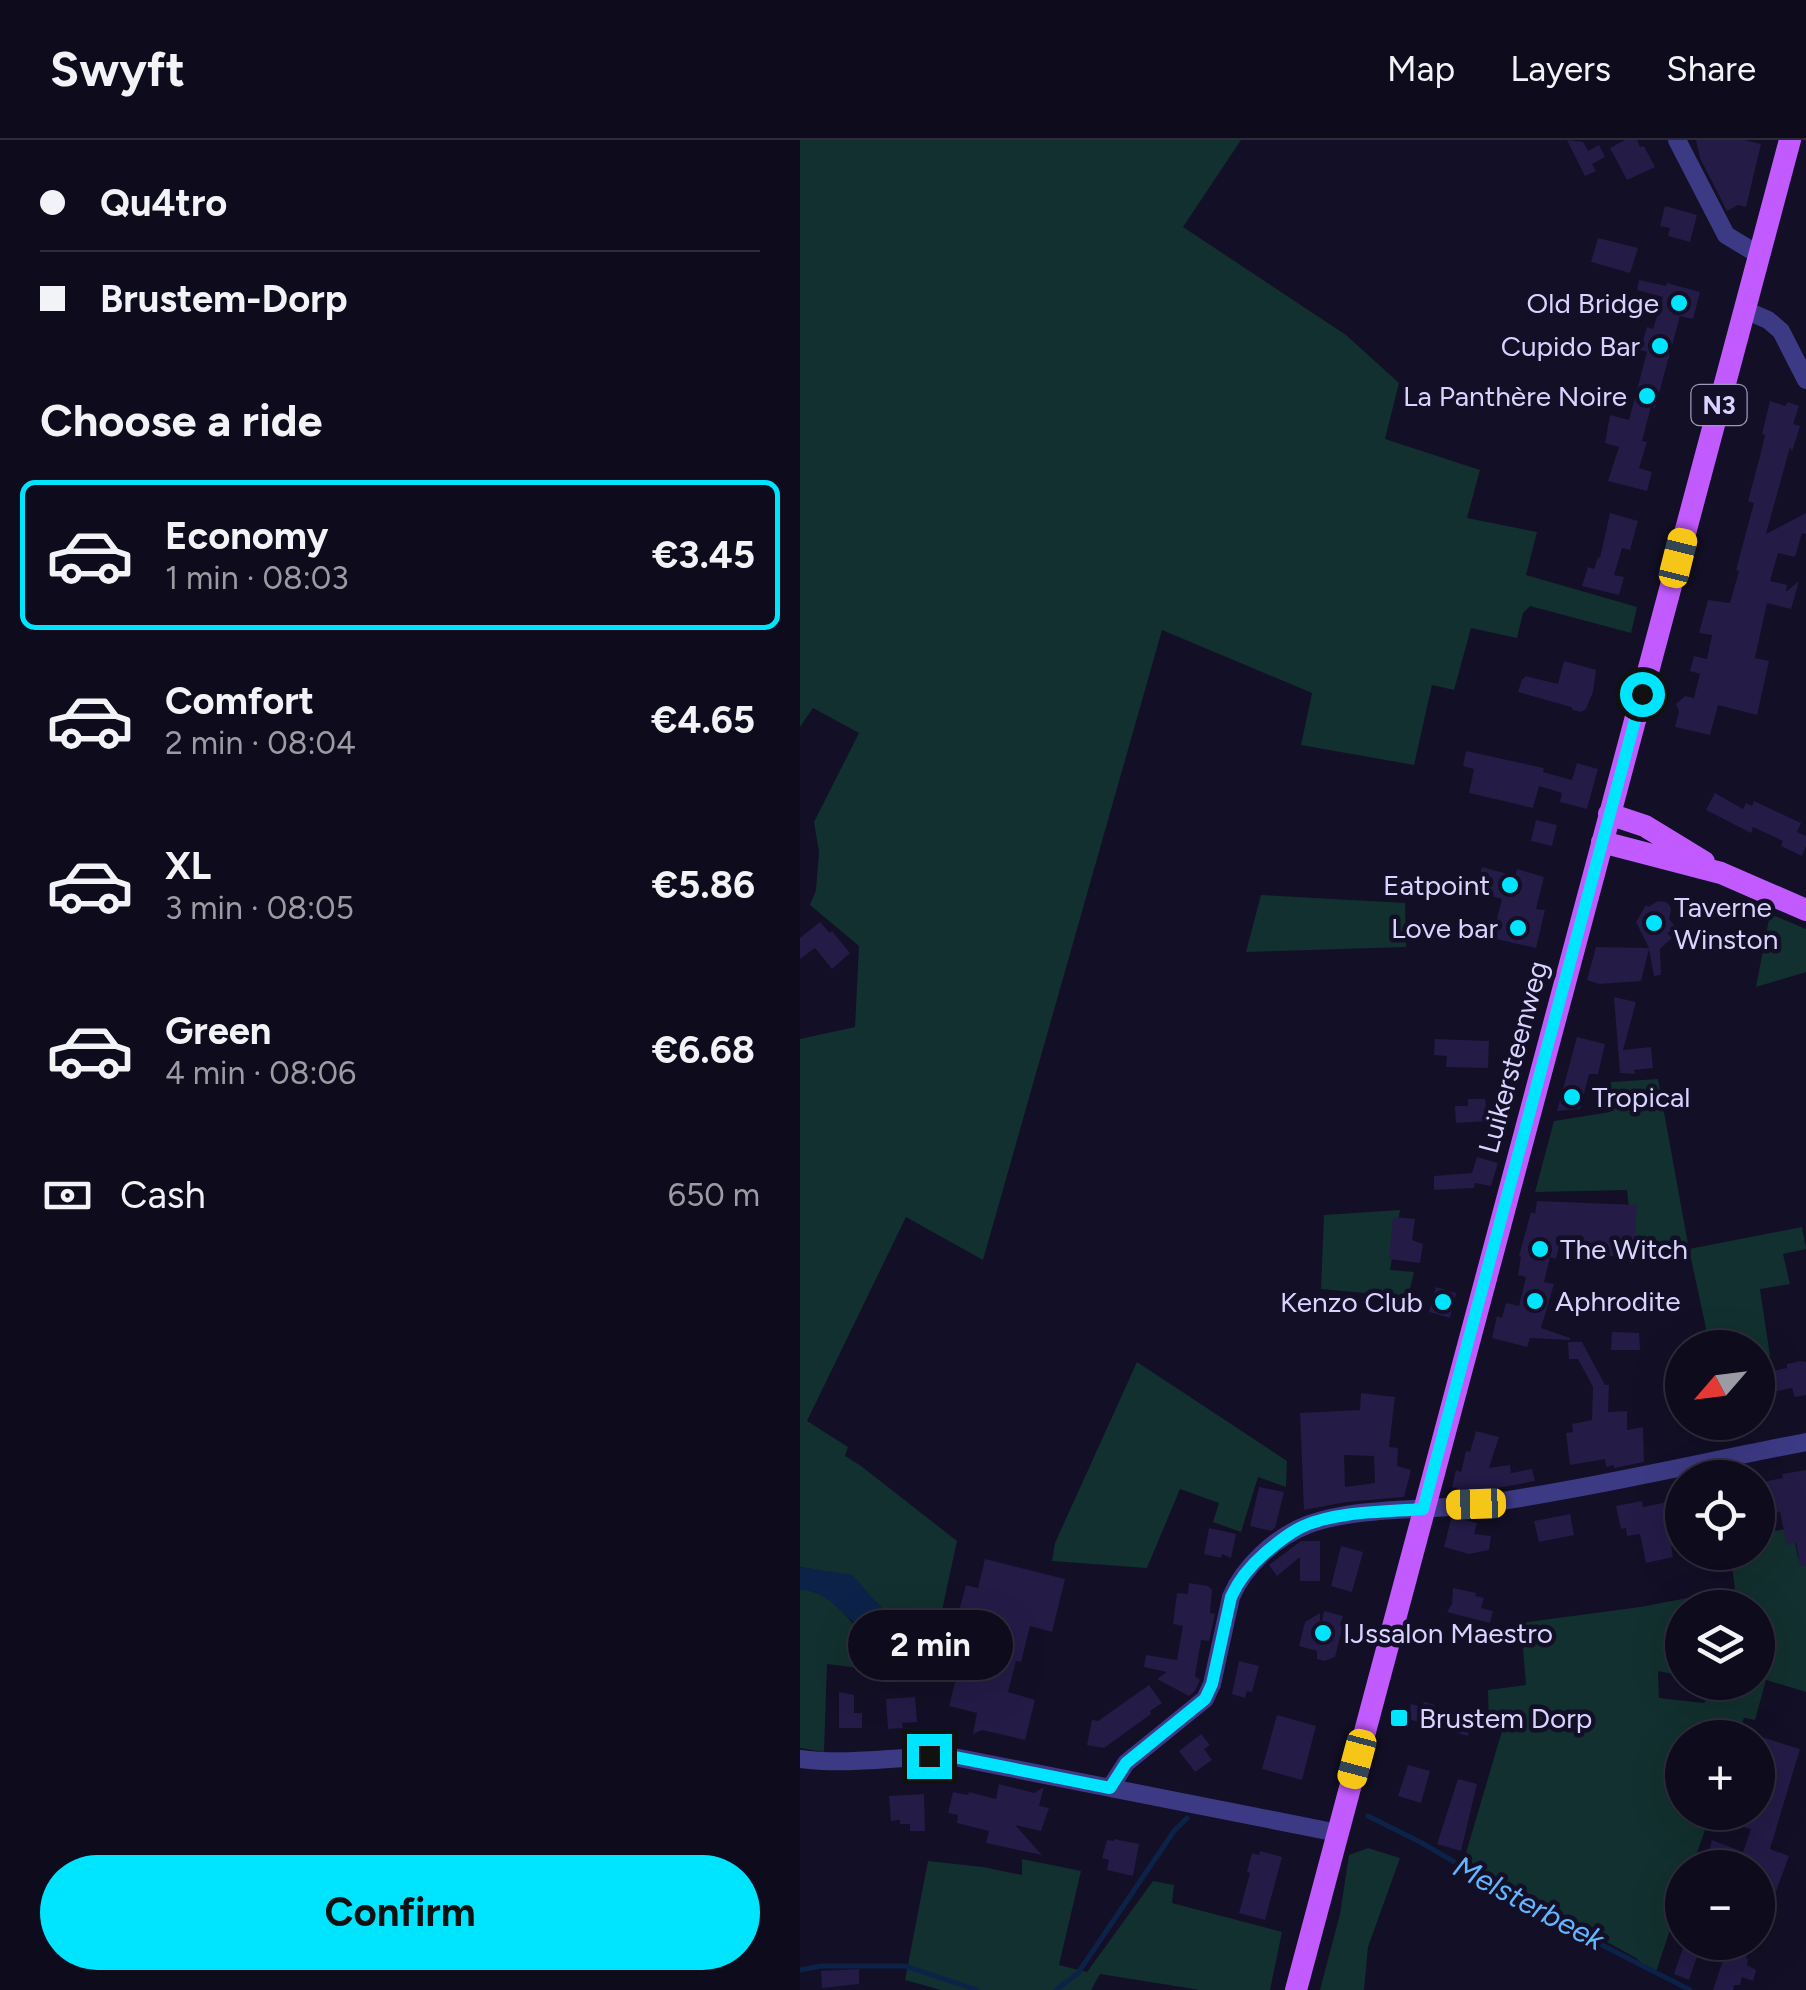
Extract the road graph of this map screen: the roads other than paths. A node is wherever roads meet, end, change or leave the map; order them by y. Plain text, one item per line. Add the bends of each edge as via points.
1 (1677, 140) edge
2 (1790, 140) edge
3 (1759, 255) junction
4 (1745, 310) junction
5 (1806, 380) edge
6 (1610, 814) junction
7 (1602, 842) junction
8 (1721, 874) junction
9 (1806, 910) edge
10 (1806, 1442) edge
11 (1423, 1509) junction
12 (800, 1759) edge
13 (1110, 1788) junction
14 (1338, 1833) junction
15 (1296, 1990) edge

1 - 3 street via 1726,235
2 - 3 main road, Luikersteenweg / N3
3 - 4 main road, Luikersteenweg / N3
4 - 5 street via 1781,331
4 - 6 main road, Luikersteenweg / N3
6 - 7 main road, Luikersteenweg / N3
6 - 8 main road via 1645,826
7 - 8 main road
7 - 11 main road, Luikersteenweg / N3
8 - 9 main road
10 - 11 street via 1532,1496
11 - 13 street via 1322,1520 1291,1533 1254,1562 1231,1597 1205,1699 1126,1763
11 - 14 main road, Luikersteenweg / N3
12 - 13 street via 954,1757
13 - 14 street
14 - 15 main road, Luikersteenweg / N3

